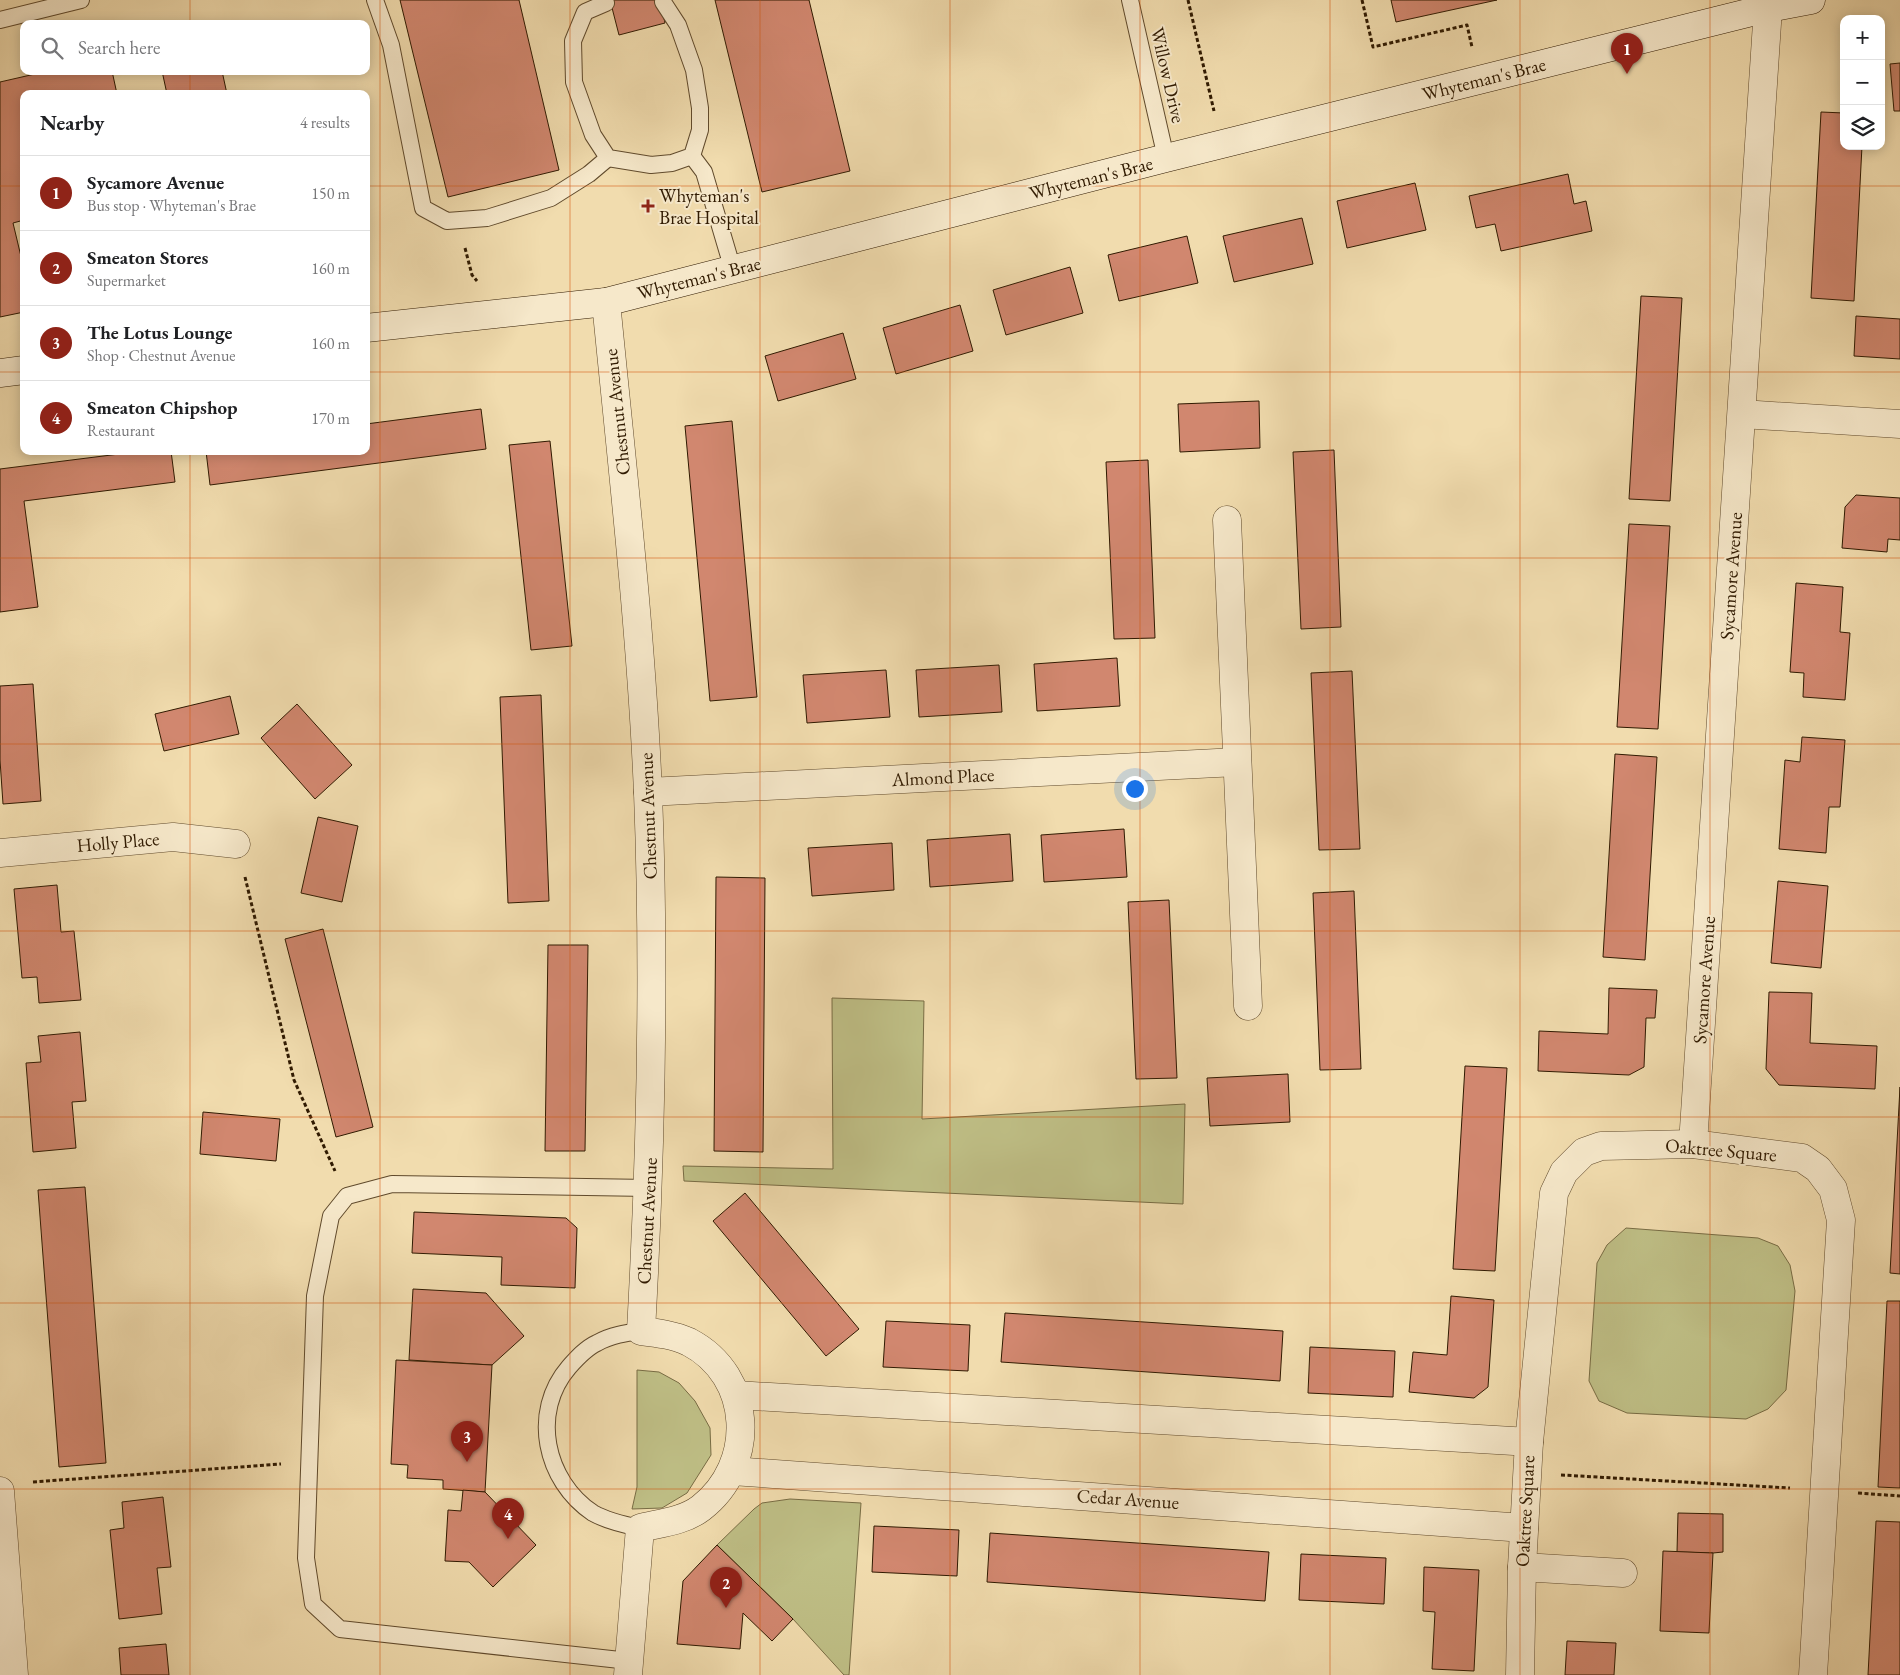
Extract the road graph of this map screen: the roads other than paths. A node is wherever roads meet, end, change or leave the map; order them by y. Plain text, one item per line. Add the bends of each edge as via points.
1 (81, 0) edge
2 (375, 0) edge
3 (1130, 0) edge
4 (1811, 0) edge
5 (663, 2) dead end
6 (606, 3) dead end
7 (1768, 8) junction
8 (0, 20) edge
9 (692, 156) junction
10 (608, 158) junction
11 (1166, 158) junction
12 (733, 270) junction
13 (606, 302) junction
14 (370, 328) edge
15 (20, 370) edge
16 (0, 373) edge
17 (1742, 414) junction
18 (1900, 424) edge
19 (1227, 520) dead end
20 (1237, 762) junction
21 (648, 792) junction
22 (236, 844) road end
23 (0, 852) edge
24 (1248, 1006) dead end
25 (1693, 1144) junction
26 (649, 1188) junction
27 (641, 1331) junction
28 (736, 1395) junction
29 (1529, 1442) junction
30 (732, 1471) junction
31 (0, 1491) edge
32 (640, 1528) junction
33 (1524, 1528) junction
34 (1522, 1568) junction
35 (1623, 1573) dead end
36 (629, 1668) edge
37 (14, 1675) edge
38 (1520, 1675) edge
39 (1813, 1675) edge

1 - 8 lane
2 - 10 lane via 391,45 423,208 447,221 487,218 551,198
3 - 11 lane, Willow Drive
4 - 7 street, Whyteman's Brae
5 - 9 lane via 678,25 694,70 700,130
6 - 10 lane via 585,12 573,41 574,82 592,135
7 - 11 street, Whyteman's Brae
7 - 17 street, Sycamore Avenue
9 - 10 lane via 672,163 651,165
9 - 12 lane via 704,172
11 - 12 street, Whyteman's Brae
12 - 13 street, Whyteman's Brae
13 - 14 street, Whyteman's Brae
13 - 21 street, Chestnut Avenue via 639,640
15 - 16 street
17 - 18 street
17 - 25 street, Sycamore Avenue
19 - 20 street
20 - 21 street, Almond Place
20 - 24 street
21 - 26 street, Chestnut Avenue via 653,1001
22 - 23 street, Holly Place via 173,837
25 - 29 street, Oaktree Square via 1601,1146 1584,1152 1564,1172 1554,1193
25 - 39 street, Oaktree Square via 1802,1158 1818,1169 1833,1189 1841,1220
26 - 27 street, Chestnut Avenue
26 - 36 lane via 392,1184 347,1196 332,1216 316,1296 309,1462 306,1558 313,1604 340,1629
27 - 28 street via 666,1334 689,1342 709,1356 727,1377
27 - 32 lane via 604,1340 578,1356 557,1385 547,1412 546,1426 552,1464 568,1490 595,1514
28 - 29 street
28 - 30 street via 741,1431
29 - 33 street, Oaktree Square
30 - 32 street via 719,1491 700,1508 683,1518
30 - 33 street, Cedar Avenue
31 - 37 street
32 - 36 street
33 - 34 street, Oaktree Square
34 - 35 street
34 - 38 street, Oaktree Square

